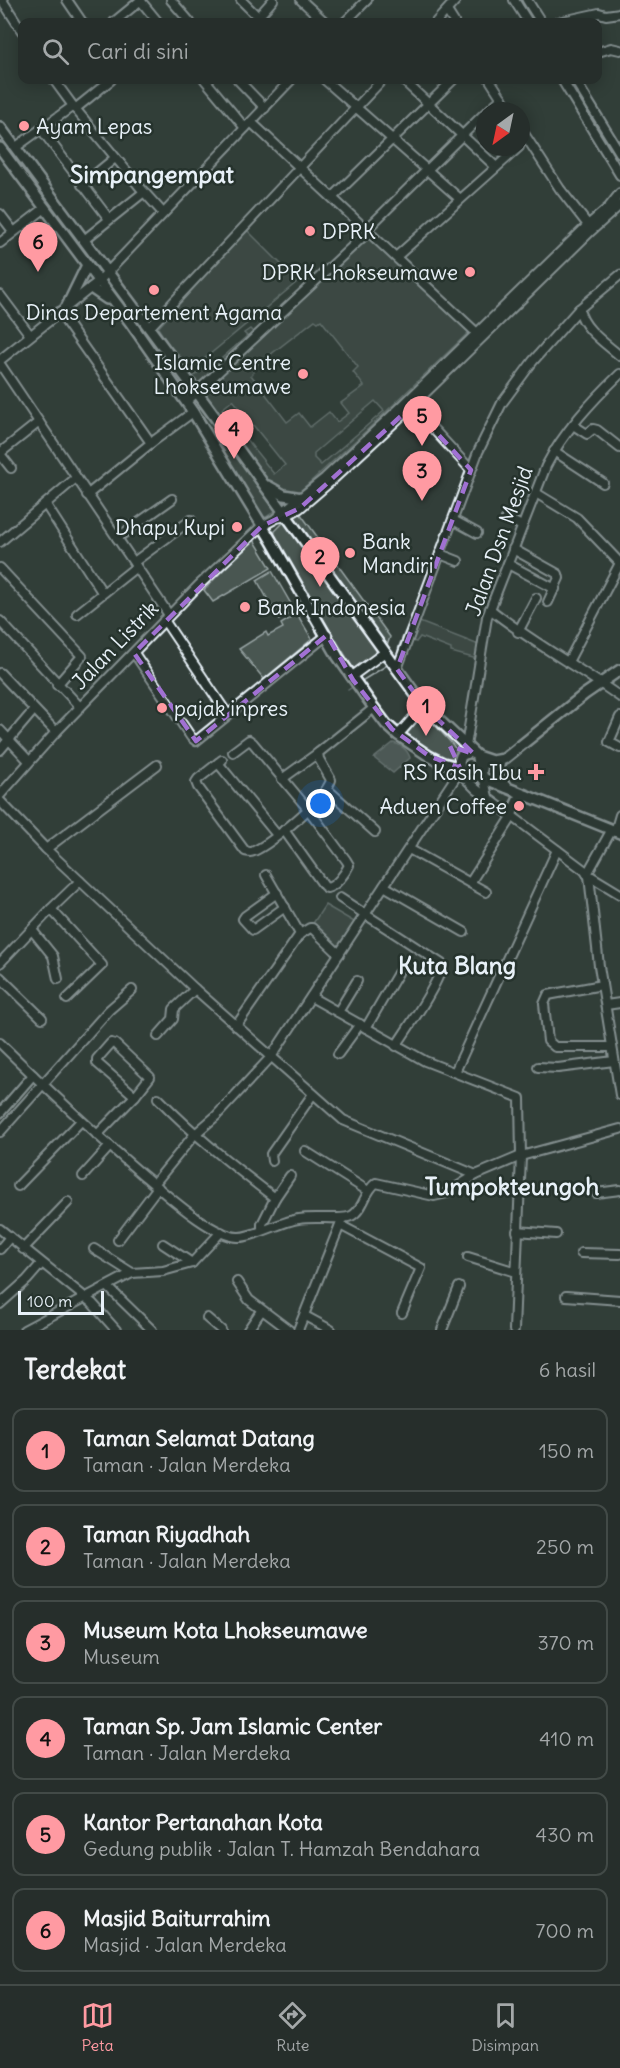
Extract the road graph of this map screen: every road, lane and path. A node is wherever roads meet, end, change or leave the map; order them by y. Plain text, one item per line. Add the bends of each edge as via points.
1 (2, 0) edge
2 (67, 0) edge
3 (140, 0) edge
4 (171, 0) edge
5 (241, 0) edge
6 (273, 0) edge
7 (301, 0) edge
8 (367, 0) edge
9 (456, 0) edge
10 (514, 0) edge
11 (527, 0) edge
12 (447, 11) junction
13 (620, 13) edge
14 (79, 18) edge
15 (119, 18) edge
16 (155, 18) edge
17 (187, 18) edge
18 (254, 18) edge
19 (257, 18) edge
20 (321, 18) edge
21 (349, 18) edge
22 (440, 18) edge
23 (451, 18) edge
24 (525, 18) edge
25 (538, 18) edge
26 (568, 18) edge
27 (18, 25) edge
28 (620, 50) edge
29 (602, 51) edge
30 (57, 84) edge
31 (106, 84) edge
32 (209, 84) edge
33 (242, 84) edge
34 (287, 84) edge
35 (329, 84) edge
36 (378, 84) edge
37 (407, 84) edge
38 (449, 84) edge
39 (493, 84) edge
40 (564, 84) edge
41 (577, 84) edge
42 (581, 90) junction
43 (572, 96) junction
44 (502, 98) junction
45 (497, 102) edge
46 (504, 102) edge
47 (427, 104) junction
48 (74, 108) junction
49 (265, 108) junction
50 (356, 108) junction
51 (476, 121) edge
52 (248, 125) junction
53 (0, 127) edge
54 (41, 129) junction
55 (461, 135) junction
56 (392, 139) junction
57 (15, 147) junction
58 (0, 148) edge
59 (530, 153) edge
60 (620, 153) edge
61 (508, 156) edge
62 (115, 158) junction
63 (300, 167) junction
64 (496, 167) junction
65 (427, 169) junction
66 (620, 175) edge
67 (82, 185) junction
68 (144, 192) junction
69 (620, 193) edge
70 (333, 197) junction
71 (460, 199) junction
72 (620, 205) edge
73 (45, 208) junction
74 (611, 209) junction
75 (163, 213) junction
76 (0, 214) edge
77 (109, 219) junction
78 (588, 225) junction
79 (368, 230) junction
80 (13, 231) junction
81 (84, 240) junction
82 (0, 243) edge
83 (396, 257) junction
84 (87, 265) junction
85 (108, 272) junction
86 (620, 275) edge
87 (532, 283) junction
88 (95, 285) junction
89 (0, 295) edge
90 (67, 306) junction
91 (579, 309) junction
92 (59, 312) junction
93 (149, 328) junction
94 (30, 335) junction
95 (479, 336) junction
96 (620, 356) edge
97 (0, 362) edge
98 (620, 374) edge
99 (196, 392) junction
100 (186, 402) junction
101 (412, 406) junction
102 (194, 412) junction
103 (39, 422) junction
104 (573, 425) junction
105 (151, 443) junction
106 (620, 447) edge
107 (554, 450) junction
108 (0, 454) edge
109 (11, 468) dead end
110 (469, 468) junction
111 (76, 478) junction
112 (261, 481) junction
113 (603, 483) dead end
114 (536, 493) junction
115 (87, 495) junction
116 (171, 498) dead end
117 (302, 498) junction
118 (46, 505) junction
119 (282, 515) junction
120 (506, 518) dead end
121 (191, 520) dead end
122 (453, 520) junction
123 (262, 526) junction
124 (522, 526) junction
125 (477, 533) dead end
126 (117, 538) junction
127 (1, 540) edge
128 (513, 549) junction
129 (440, 554) junction
130 (458, 561) dead end
131 (620, 563) edge
132 (135, 564) junction
133 (508, 564) junction
134 (0, 568) edge
135 (555, 589) junction
136 (102, 592) junction
137 (536, 598) dead end
138 (548, 602) dead end
139 (490, 609) junction
140 (77, 614) dead end
141 (167, 617) junction
142 (0, 621) edge
143 (518, 632) junction
144 (327, 635) junction
145 (134, 653) junction
146 (386, 653) junction
147 (568, 662) junction
148 (397, 668) junction
149 (620, 670) edge
150 (0, 673) edge
151 (352, 678) junction
152 (601, 683) junction
153 (57, 685) junction
154 (620, 697) edge
155 (424, 706) junction
156 (80, 707) junction
157 (374, 708) junction
158 (34, 710) junction
159 (228, 715) junction
160 (620, 717) edge
161 (0, 730) edge
162 (56, 732) junction
163 (398, 735) junction
164 (9, 740) junction
165 (466, 746) junction
166 (620, 748) edge
167 (0, 750) edge
168 (233, 752) dead end
169 (318, 753) junction
170 (478, 757) junction
171 (29, 761) junction
172 (500, 761) junction
173 (157, 765) dead end
174 (463, 770) junction
175 (282, 778) junction
176 (483, 779) junction
177 (327, 789) junction
178 (510, 790) junction
179 (0, 795) edge
180 (527, 796) junction
181 (488, 798) junction
182 (0, 801) edge
183 (308, 809) junction
184 (620, 815) edge
185 (512, 816) junction
186 (284, 830) junction
187 (375, 832) dead end
188 (615, 832) edge
189 (277, 836) junction
190 (46, 849) junction
191 (409, 849) junction
192 (557, 850) junction
193 (587, 874) junction
194 (266, 875) dead end
195 (80, 881) junction
196 (470, 883) junction
197 (384, 886) junction
198 (609, 886) junction
199 (620, 886) edge
200 (486, 892) dead end
201 (277, 893) junction
202 (620, 894) edge
203 (340, 898) dead end
204 (285, 907) junction
205 (51, 909) junction
206 (366, 914) junction
207 (32, 930) junction
208 (464, 932) dead end
209 (300, 934) junction
210 (339, 954) junction
211 (0, 963) edge
212 (398, 973) dead end
213 (0, 976) edge
214 (58, 979) dead end
215 (357, 981) dead end
216 (602, 985) junction
217 (195, 989) junction
218 (132, 990) dead end
219 (311, 997) junction
220 (67, 999) dead end
221 (620, 1003) edge
222 (606, 1005) junction
223 (338, 1012) junction
224 (42, 1018) dead end
225 (236, 1026) junction
226 (363, 1026) junction
227 (158, 1036) dead end
228 (0, 1043) edge
229 (396, 1046) junction
230 (611, 1047) junction
231 (338, 1054) dead end
232 (271, 1057) junction
233 (614, 1061) junction
234 (538, 1067) dead end
235 (455, 1072) junction
236 (33, 1075) junction
237 (43, 1084) junction
238 (620, 1093) edge
239 (313, 1094) junction
240 (135, 1096) junction
241 (158, 1098) dead end
242 (0, 1113) edge
243 (81, 1121) junction
244 (620, 1129) edge
245 (0, 1132) edge
246 (97, 1135) junction
247 (194, 1135) junction
248 (110, 1146) junction
249 (305, 1151) dead end
250 (520, 1156) junction
251 (272, 1161) dead end
252 (476, 1175) junction
253 (83, 1176) dead end
254 (290, 1176) dead end
255 (18, 1186) dead end
256 (156, 1186) junction
257 (620, 1190) edge
258 (369, 1191) junction
259 (596, 1193) dead end
260 (275, 1198) junction
261 (68, 1202) dead end
262 (342, 1222) junction
263 (0, 1229) edge
264 (262, 1230) junction
265 (517, 1231) junction
266 (221, 1232) junction
267 (556, 1234) dead end
268 (10, 1237) junction
269 (118, 1240) dead end
270 (163, 1245) dead end
271 (0, 1249) edge
272 (23, 1249) junction
273 (94, 1249) dead end
274 (580, 1253) dead end
275 (620, 1254) edge
276 (468, 1257) dead end
277 (41, 1263) junction
278 (192, 1263) junction
279 (516, 1272) junction
280 (132, 1273) junction
281 (237, 1282) dead end
282 (108, 1287) junction
283 (459, 1287) dead end
284 (566, 1296) dead end
285 (86, 1298) junction
286 (620, 1300) edge
287 (0, 1304) edge
288 (261, 1311) junction
289 (402, 1313) dead end
290 (305, 1316) junction
291 (207, 1318) dead end
292 (39, 1327) edge
293 (113, 1329) edge
294 (24, 1330) edge
295 (152, 1330) edge
296 (221, 1330) edge
297 (248, 1330) edge
298 (289, 1330) edge
299 (298, 1330) edge
300 (332, 1330) edge
301 (442, 1330) edge
302 (514, 1330) edge

1 - 27 street
2 - 14 street
3 - 15 street
3 - 16 street
4 - 17 street
5 - 18 street
6 - 19 street
7 - 20 street
8 - 21 street
9 - 12 street
10 - 24 street
11 - 25 street
12 - 22 street
12 - 23 street
13 - 26 street
28 - 29 street
30 - 48 street
31 - 48 street
32 - 52 street
33 - 49 street
34 - 49 street
35 - 50 street
36 - 50 street
37 - 47 street
38 - 47 street
39 - 44 street
40 - 43 street
41 - 42 street
42 - 43 street
42 - 60 street
43 - 66 street
44 - 45 street
44 - 46 street
47 - 55 street
47 - 56 street
48 - 54 street
48 - 62 street
49 - 52 street
50 - 56 street
50 - 63 street
51 - 55 street
52 - 63 street
52 - 75 street
53 - 57 main road
54 - 57 street
54 - 67 street
55 - 64 street
55 - 65 street
56 - 65 street
56 - 70 street
57 - 81 main road
58 - 73 main road
59 - 78 street
61 - 64 street
62 - 67 street
62 - 68 street
63 - 70 street
63 - 93 street
64 - 71 street
65 - 71 street
65 - 79 street
67 - 77 street
68 - 75 street
68 - 77 street
69 - 74 street
70 - 79 street
71 - 83 street
72 - 74 street
73 - 80 street
73 - 84 main road
74 - 78 street
74 - 87 street
75 - 85 street
76 - 80 street
77 - 81 street
78 - 87 street
79 - 83 street
79 - 99 street
80 - 82 street
81 - 85 main road
83 - 95 street
84 - 88 main road
84 - 90 main road
85 - 88 street
85 - 93 main road
86 - 91 street
87 - 95 street
88 - 90 street
88 - 100 main road via 130,322
89 - 94 street
90 - 92 street
91 - 96 street via 585,324
91 - 110 street via 502,403
92 - 94 street
92 - 105 street
93 - 99 main road
94 - 97 street
95 - 101 street
95 - 117 street
97 - 103 street
98 - 104 street, Jalan Dsn Mesjid
99 - 100 street
99 - 112 main road
100 - 102 main road
101 - 110 street
101 - 119 street via 314,496
102 - 105 street
102 - 123 main road
103 - 108 street
103 - 111 street
104 - 106 street via 587,434 597,430
104 - 107 street, Jalan Dsn Mesjid
105 - 115 street
107 - 113 street
107 - 114 street, Jalan Dsn Mesjid
108 - 109 street
110 - 122 street
111 - 115 street
111 - 118 street
112 - 117 main road via 284,495
112 - 119 main road
114 - 124 street, Jalan Dsn Mesjid
114 - 131 street via 577,518
115 - 126 street
116 - 126 street
117 - 119 street
118 - 127 street
118 - 136 street
119 - 123 street, Jalan Listrik
119 - 146 main road
120 - 124 street
121 - 132 street
122 - 125 street
122 - 129 street
123 - 141 street, Jalan Listrik
123 - 144 main road
124 - 128 street, Jalan Dsn Mesjid
126 - 132 street
128 - 133 street, Jalan Dsn Mesjid
128 - 135 street via 557,572
129 - 130 street
129 - 148 street
131 - 147 street
132 - 136 street
132 - 141 street
133 - 135 street
133 - 139 street, Jalan Dsn Mesjid
134 - 153 street via 82,656
135 - 138 street
136 - 140 street
137 - 143 street
139 - 143 street
139 - 165 street, Jalan Dsn Mesjid
141 - 145 street, Jalan Listrik
141 - 159 street
142 - 153 street
143 - 147 street
144 - 151 main road
144 - 159 street
145 - 156 street, Jalan Listrik
145 - 159 street via 194,740 198,741
146 - 148 main road
146 - 151 street
147 - 152 street
148 - 155 main road
149 - 152 main road
150 - 158 street
151 - 157 main road
152 - 154 street
152 - 172 main road
153 - 156 street
155 - 163 street
155 - 165 main road
156 - 162 street, Jalan Listrik
157 - 163 main road
157 - 169 street
158 - 162 street
158 - 164 street
160 - 166 street via 609,742
161 - 164 street
162 - 171 street, Jalan Listrik
163 - 174 main road via 429,756
164 - 167 street
164 - 171 street
165 - 170 main road
168 - 175 street via 249,740
169 - 175 street
169 - 177 street via 331,780
170 - 172 main road
170 - 174 main road via 474,771
170 - 174 main road via 469,752 461,756
170 - 176 street
171 - 179 street, Jalan Listrik
172 - 178 main road via 499,780
173 - 190 street
174 - 176 main road
174 - 181 street via 466,779
174 - 191 street
175 - 183 street
176 - 178 main road
176 - 181 street
177 - 183 street
177 - 187 street
178 - 180 main road
180 - 185 main road via 516,802
180 - 188 main road
181 - 185 street
182 - 190 street
183 - 186 street
183 - 186 street via 349,866 331,888 324,886
184 - 188 street
185 - 192 street
185 - 196 street
186 - 189 street
188 - 193 street
189 - 189 street via 254,851 245,851 196,782 220,762
190 - 195 street
191 - 196 street
191 - 197 street
192 - 193 street
192 - 235 street
193 - 198 street
193 - 216 street
194 - 201 street
195 - 205 street
195 - 217 street
196 - 200 street
197 - 206 street
197 - 208 street
198 - 199 street
198 - 202 street
201 - 204 street
201 - 204 street via 243,919 253,930
203 - 206 street
204 - 209 street
205 - 207 street
205 - 220 street via 102,965
206 - 210 street
206 - 229 street via 442,964
207 - 211 street
207 - 214 street via 53,956
209 - 210 street via 312,928
209 - 225 street
210 - 219 street
212 - 226 street
213 - 224 street
215 - 223 street
216 - 222 street
216 - 230 street via 548,995 544,1004 548,1041 555,1047
217 - 225 street
217 - 227 street via 174,1009 173,1019
218 - 237 street
219 - 223 street
219 - 232 street
221 - 222 street
222 - 230 street
223 - 226 street
225 - 232 street
226 - 229 street
226 - 231 street
228 - 236 street
229 - 235 street
230 - 233 street
232 - 239 street
232 - 247 street
233 - 234 street
233 - 238 street
235 - 250 street via 520,1098
236 - 237 street
236 - 242 street
237 - 243 street
237 - 245 street
239 - 251 street via 271,1154
239 - 252 street via 348,1123
240 - 240 street via 150,1077 111,1043 97,1063
240 - 246 street
241 - 247 street
243 - 246 street
243 - 255 street
244 - 250 street
246 - 248 street
247 - 256 street
247 - 260 street
248 - 253 street
248 - 256 street
249 - 258 street
250 - 252 street
250 - 265 street
252 - 258 street via 441,1196 379,1182
254 - 260 street
256 - 266 street via 182,1209
256 - 269 street
257 - 259 street
258 - 262 street via 355,1214
260 - 264 street
261 - 272 street
262 - 264 street via 304,1218
262 - 289 street via 421,1268
262 - 290 street
263 - 268 street
264 - 266 street via 238,1238
265 - 267 street
265 - 279 street
266 - 278 street
268 - 271 street
268 - 272 street
270 - 278 street
272 - 277 street
273 - 280 street
274 - 275 street
276 - 279 street
277 - 285 street
277 - 287 street
278 - 280 street
279 - 302 street
280 - 282 street
281 - 288 street
282 - 285 street
282 - 295 street
283 - 301 street
284 - 286 street
285 - 292 street
285 - 293 street
288 - 297 street
288 - 298 street
290 - 299 street
290 - 300 street
291 - 296 street
292 - 294 street

